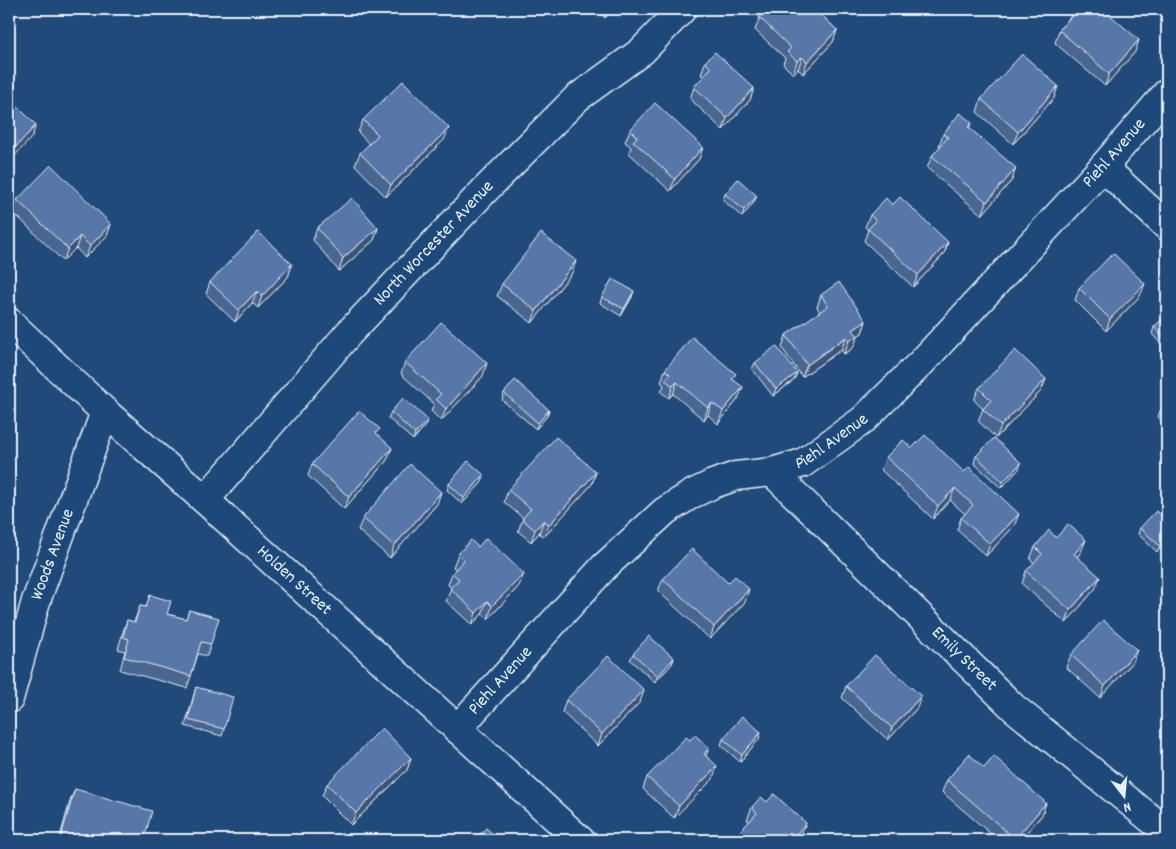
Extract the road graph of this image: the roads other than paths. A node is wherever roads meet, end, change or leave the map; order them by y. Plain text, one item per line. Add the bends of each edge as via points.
1 (682, 9) edge
2 (1167, 93) edge
3 (1103, 167) junction
4 (1167, 226) edge
5 (9, 322) edge
6 (106, 412) junction
7 (772, 472) junction
8 (205, 500) junction
9 (9, 699) edge
10 (457, 729) junction
11 (1167, 832) edge
12 (580, 840) edge

1 - 8 street, North Worcester Avenue via 642,51 577,98 484,191 348,333
2 - 3 street, Piehl Avenue
3 - 4 street
3 - 7 street, Piehl Avenue via 922,362 863,420 803,463
5 - 6 street, Holden Street
6 - 8 street, Holden Street
6 - 9 street, Woods Avenue via 36,601
7 - 10 street, Piehl Avenue via 736,476 713,484 665,511 604,567
7 - 11 street, Emily Street via 1014,708
8 - 10 street, Holden Street
10 - 12 street, Holden Street

